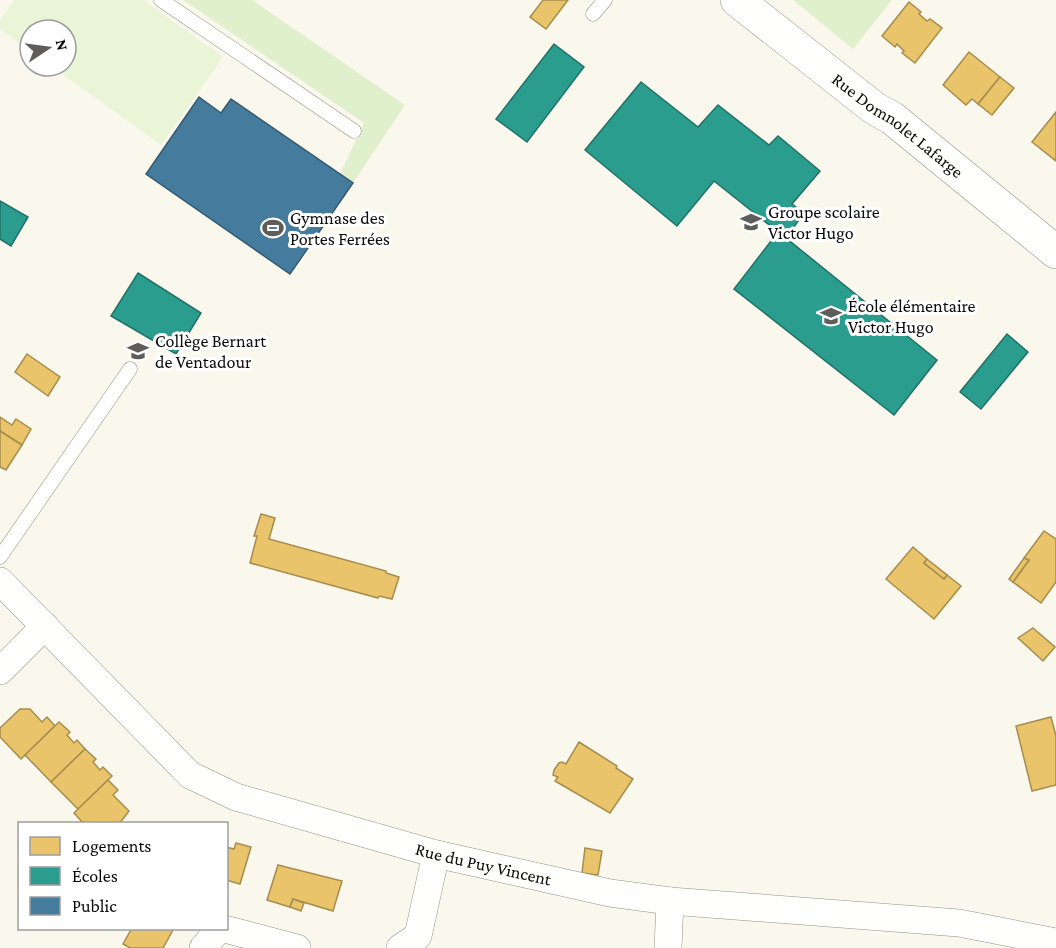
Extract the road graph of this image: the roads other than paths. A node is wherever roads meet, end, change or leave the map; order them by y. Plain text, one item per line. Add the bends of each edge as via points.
1 (161, 0) edge
2 (605, 0) edge
3 (737, 0) edge
4 (593, 14) dead end
5 (354, 131) dead end
6 (1056, 252) edge
7 (130, 369) dead end
8 (0, 557) edge
9 (0, 581) edge
10 (45, 626) junction
11 (0, 671) edge
12 (436, 854) junction
13 (670, 901) junction
14 (218, 930) edge
15 (228, 930) edge
16 (1056, 942) edge
17 (415, 944) edge
18 (203, 948) edge
19 (297, 948) edge
20 (668, 948) edge

1 - 5 lane
2 - 4 lane
3 - 6 street, Rue Domnolet Lafarge via 892,118
7 - 8 lane
9 - 10 street, Rue du Puy Vincent
10 - 11 street
10 - 12 street, Rue du Puy Vincent via 190,775 236,797
12 - 13 street, Rue du Puy Vincent
12 - 17 street
13 - 16 street, Rue du Puy Vincent via 959,923
13 - 20 street
14 - 18 street
15 - 19 street

